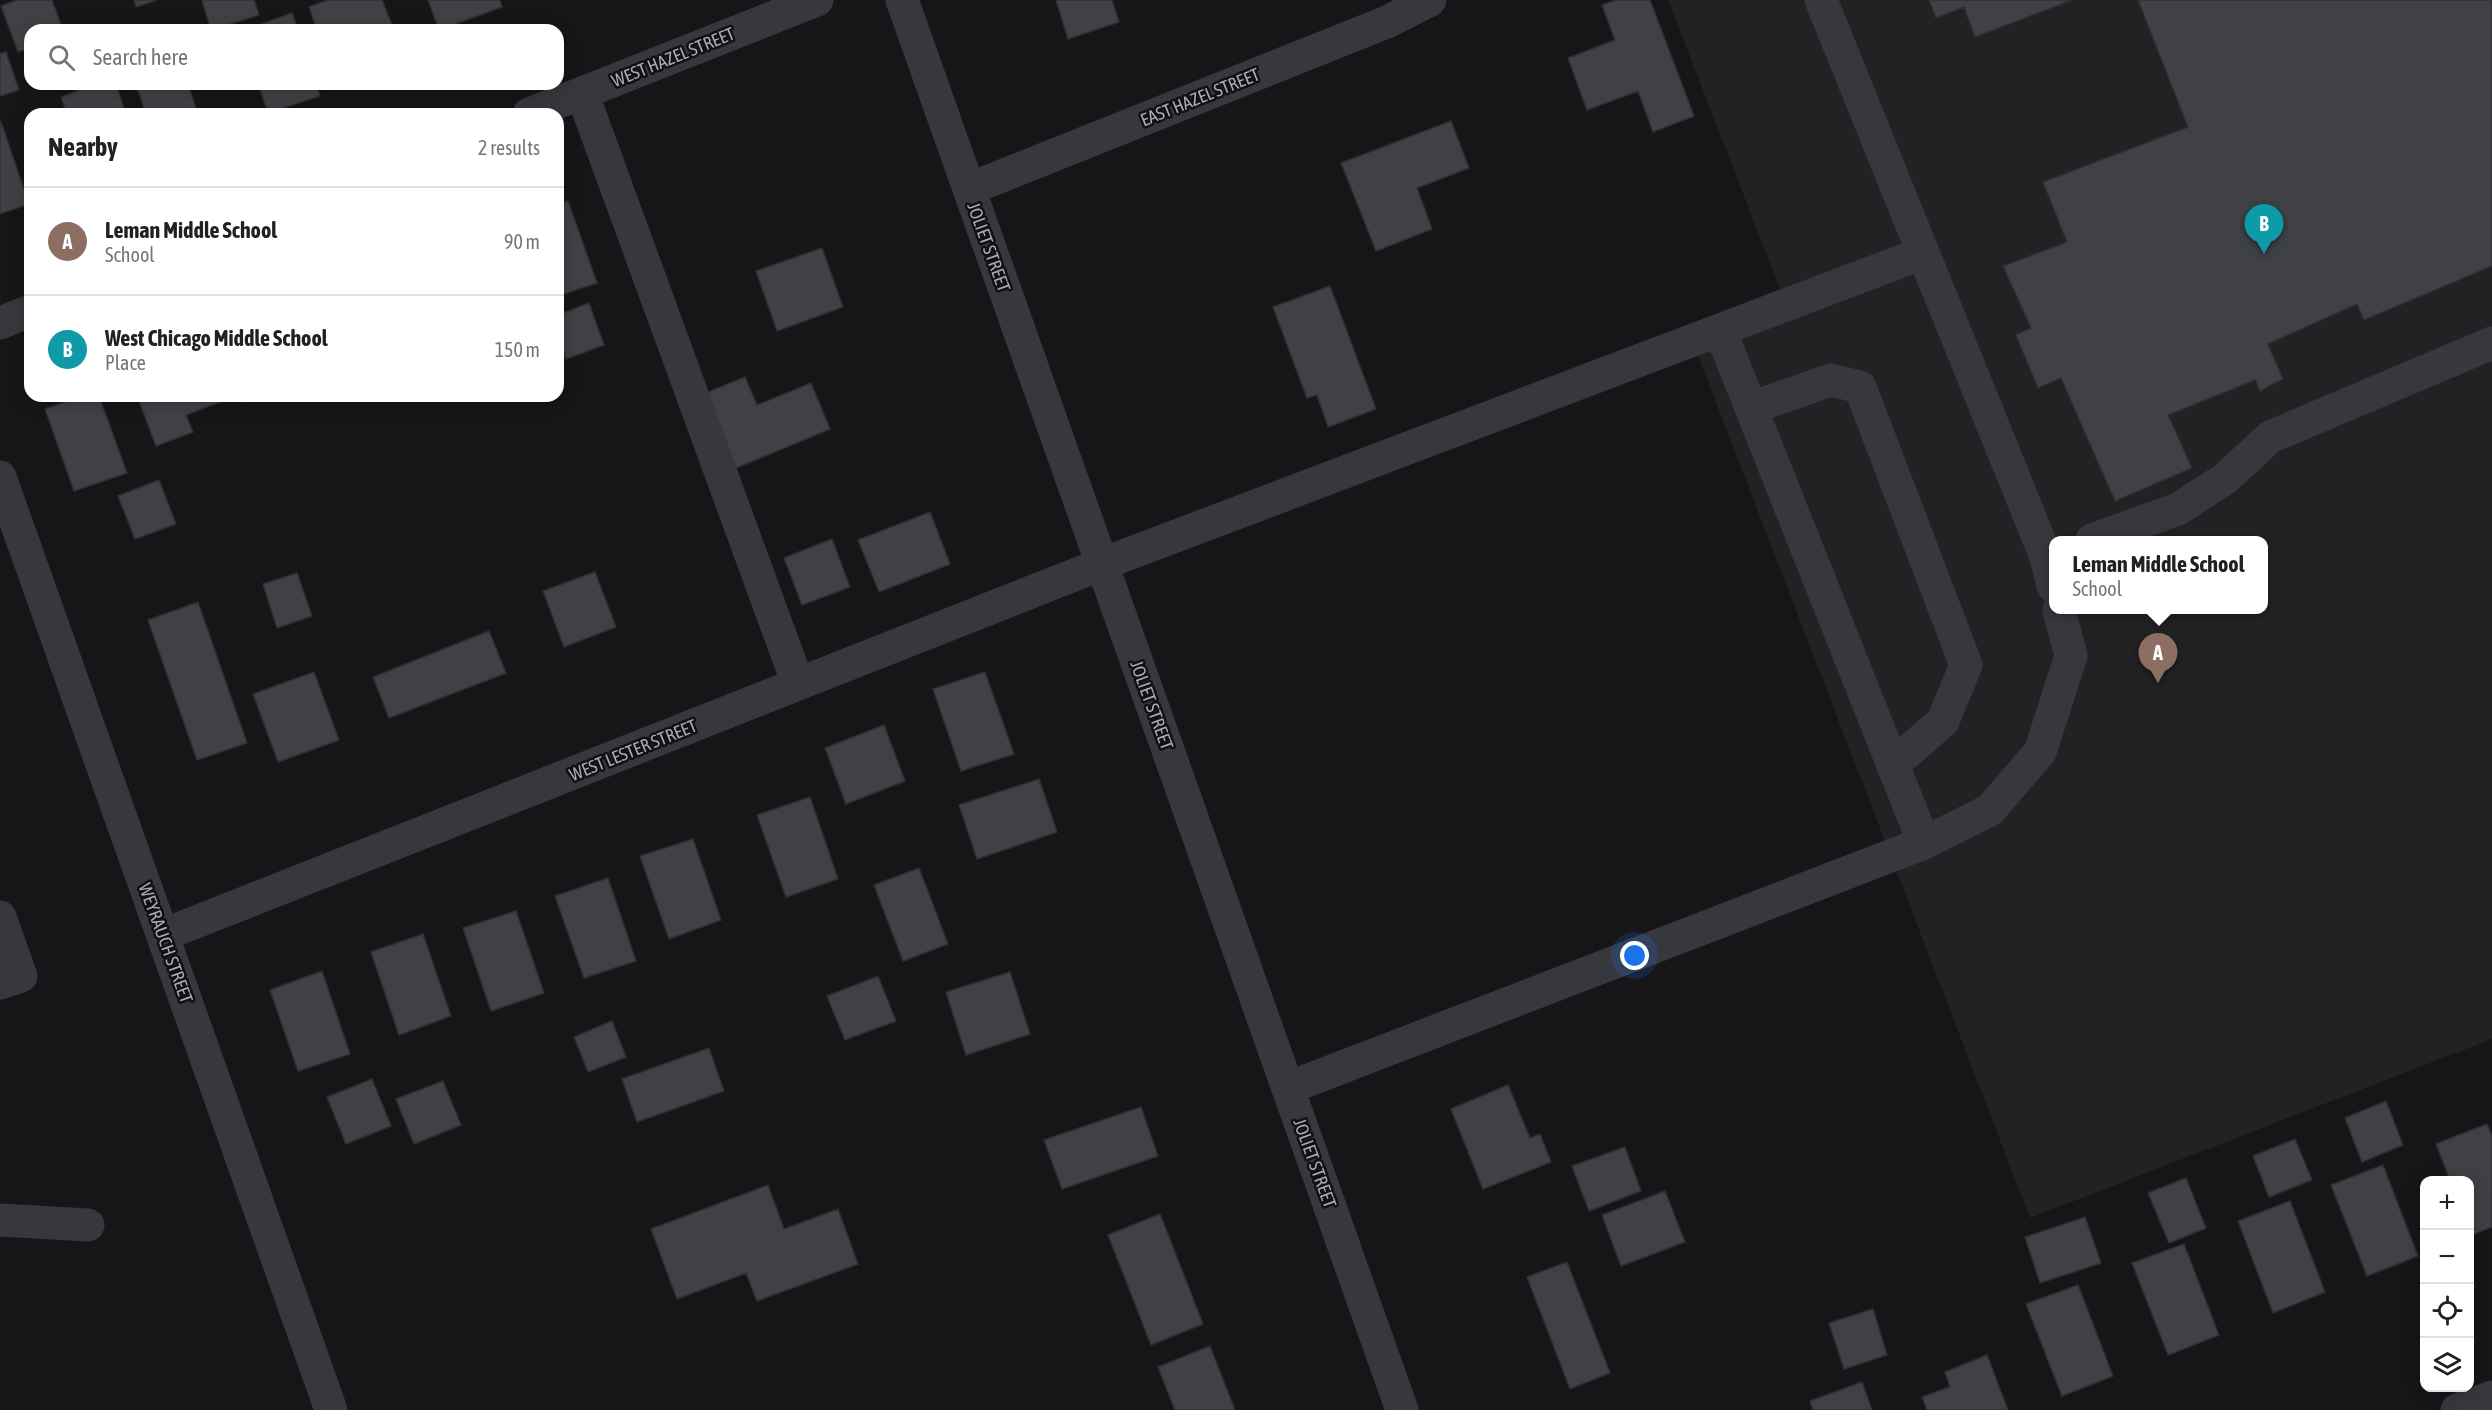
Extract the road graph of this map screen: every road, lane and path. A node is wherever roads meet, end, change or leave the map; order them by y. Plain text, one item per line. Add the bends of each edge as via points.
1 (817, 0) edge
2 (902, 0) edge
3 (1430, 0) edge
4 (1821, 0) edge
5 (582, 93) junction
6 (544, 108) edge
7 (969, 189) junction
8 (1923, 253) junction
9 (24, 313) edge
10 (0, 323) edge
11 (1720, 330) junction
12 (2492, 343) edge
13 (1751, 408) junction
14 (0, 477) edge
15 (2103, 536) edge
16 (2049, 561) edge
17 (1102, 564) junction
18 (2060, 614) edge
19 (798, 684) junction
20 (1893, 765) junction
21 (1924, 843) junction
22 (0, 917) edge
23 (164, 935) junction
24 (0, 983) edge
25 (1288, 1088) junction
26 (0, 1220) edge
27 (88, 1226) dead end
28 (2492, 1397) edge
29 (331, 1410) edge
30 (1402, 1410) edge
31 (2457, 1410) edge

1 - 5 street, WEST HAZEL STREET
2 - 7 street, JOLIET STREET
3 - 7 street, EAST HAZEL STREET via 1386,22
4 - 8 street
5 - 6 street, WEST HAZEL STREET
5 - 19 street
7 - 17 street, JOLIET STREET
8 - 11 street, WEST LESTER STREET
8 - 16 street
9 - 10 street
11 - 13 street
11 - 17 street, WEST LESTER STREET
12 - 15 street via 2270,437 2226,478 2178,509
13 - 20 street
13 - 20 street via 1831,380 1860,387 1966,665 1943,721
14 - 23 street, WEYRAUCH STREET
17 - 19 street, WEST LESTER STREET
17 - 25 street, JOLIET STREET
18 - 21 street via 2071,656 2040,752 1990,810
19 - 23 street, WEST LESTER STREET
20 - 21 street
21 - 25 street
22 - 24 street via 21,976
23 - 29 street, WEYRAUCH STREET
25 - 30 street, JOLIET STREET
26 - 27 street
28 - 31 street

